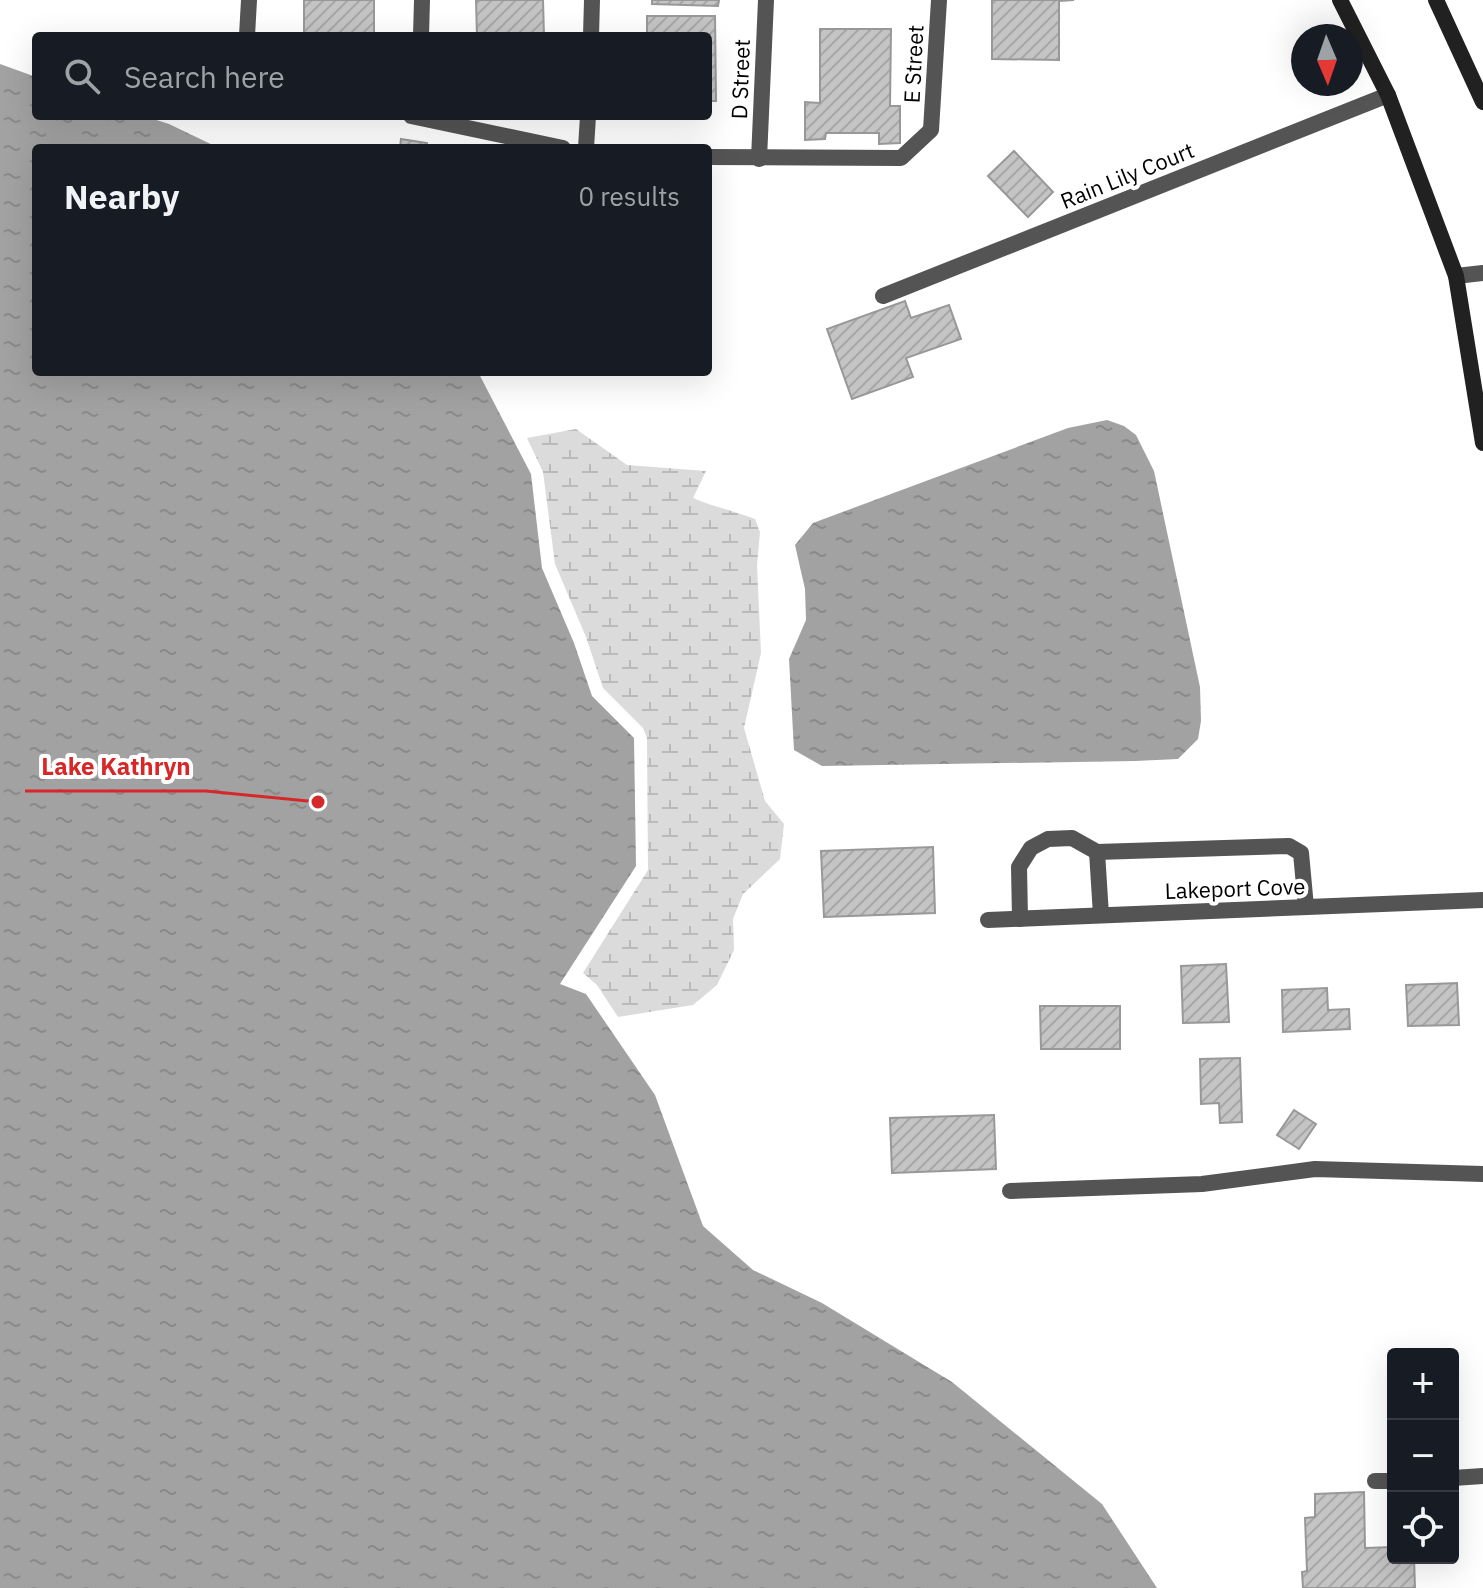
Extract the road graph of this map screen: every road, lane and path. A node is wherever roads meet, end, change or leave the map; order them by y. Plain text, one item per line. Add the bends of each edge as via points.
1 (249, 0) edge
2 (422, 0) edge
3 (592, 0) edge
4 (766, 0) edge
5 (939, 0) edge
6 (1340, 0) edge
7 (1436, 0) edge
8 (247, 32) edge
9 (421, 32) edge
10 (591, 32) edge
11 (1388, 95) junction
12 (1483, 102) edge
13 (430, 120) edge
14 (588, 120) edge
15 (544, 144) edge
16 (586, 144) edge
17 (712, 157) edge
18 (759, 159) junction
19 (1483, 273) edge
20 (1456, 276) junction
21 (883, 296) dead end
22 (1483, 443) edge
23 (1097, 852) junction
24 (1483, 900) edge
25 (1306, 907) junction
26 (1101, 915) junction
27 (1020, 919) junction
28 (988, 920) dead end
29 (1483, 1174) edge
30 (1010, 1191) dead end
31 (1483, 1476) edge
32 (1459, 1478) edge
33 (1375, 1481) dead end
34 (1387, 1481) edge

1 - 8 street
2 - 9 street
3 - 10 street
4 - 18 street, D Street
5 - 18 street, E Street via 931,130 901,158
6 - 11 main road
7 - 12 main road
11 - 20 main road
11 - 21 street, Rain Lily Court
13 - 15 street
14 - 16 street
17 - 18 street
19 - 20 street
20 - 22 main road
23 - 25 street via 1289,846 1301,853
23 - 26 street
23 - 27 street via 1072,838 1048,839 1031,848 1019,867
24 - 25 street, Lakeport Cove
25 - 26 street, Lakeport Cove
26 - 27 street, Lakeport Cove
27 - 28 street, Lakeport Cove
29 - 30 street via 1315,1169 1202,1184
31 - 32 street
33 - 34 street

